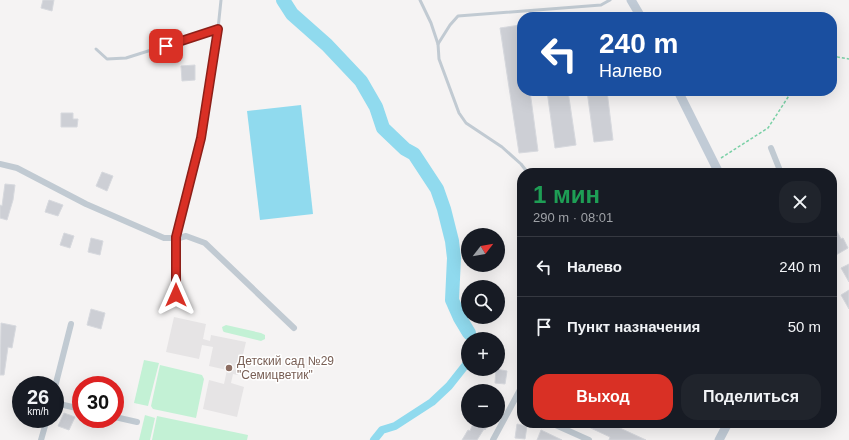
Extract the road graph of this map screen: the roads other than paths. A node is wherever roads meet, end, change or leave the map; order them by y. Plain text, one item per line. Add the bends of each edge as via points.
1 (221, 0) edge
2 (420, 0) edge
3 (610, 0) edge
4 (631, 0) edge
5 (637, 12) edge
6 (218, 29) junction
7 (438, 44) junction
8 (96, 49) dead end
9 (681, 96) edge
10 (771, 148) dead end
11 (0, 165) edge
12 (525, 168) edge
13 (717, 168) edge
14 (779, 168) edge
15 (176, 237) junction
16 (176, 295) dead end
17 (71, 324) dead end
18 (294, 328) dead end
19 (58, 376) edge
20 (517, 395) edge
21 (124, 419) edge
22 (137, 422) dead end
23 (44, 428) edge
24 (562, 428) edge
25 (725, 428) edge
26 (41, 440) edge
27 (493, 440) edge
28 (590, 440) edge
29 (719, 440) edge

1 - 6 lane
2 - 7 lane
3 - 7 lane via 601,4 458,16
4 - 5 main road
6 - 8 lane via 126,58 107,59
6 - 15 lane via 201,138
7 - 12 lane via 439,59 458,113 466,123
9 - 13 main road
10 - 14 street
11 - 15 street via 17,168 86,204 164,238
15 - 16 street
15 - 18 street via 186,236 205,243
17 - 19 street
20 - 27 street
21 - 22 street
23 - 26 street
24 - 28 street
25 - 29 main road

